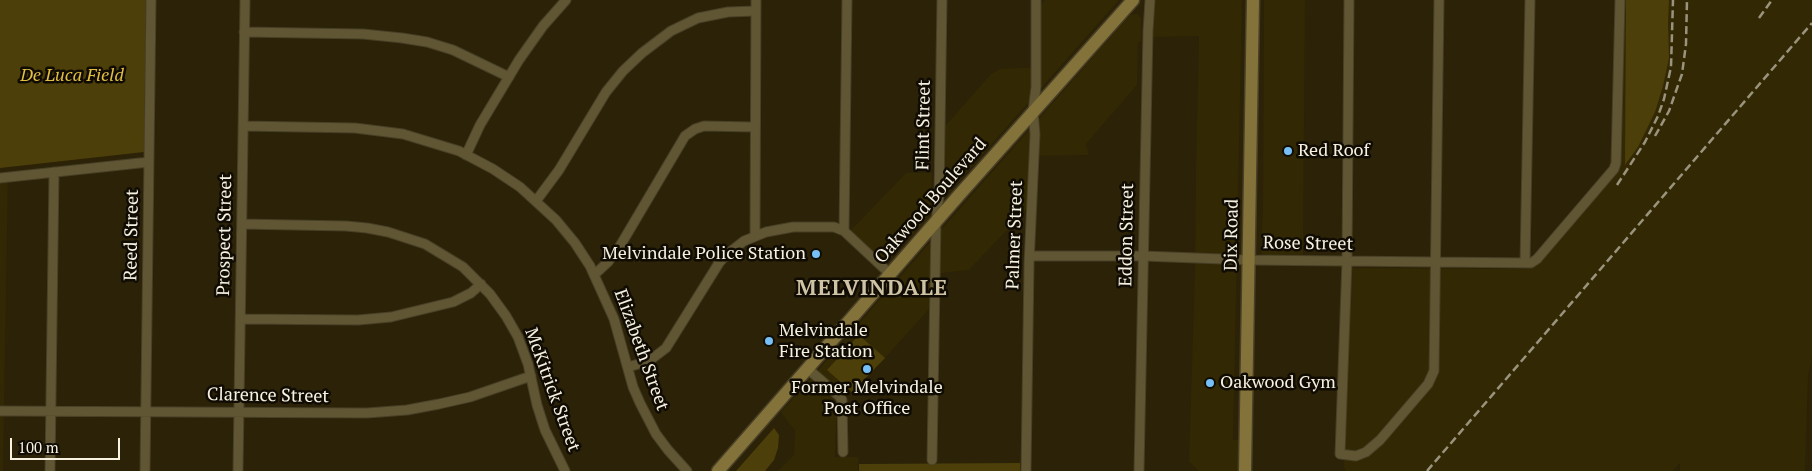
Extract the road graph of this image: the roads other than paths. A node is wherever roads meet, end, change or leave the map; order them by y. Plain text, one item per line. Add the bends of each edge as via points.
1 (151, 0) edge
2 (245, 0) edge
3 (566, 0) edge
4 (756, 0) edge
5 (847, 0) edge
6 (942, 0) edge
7 (1036, 0) edge
8 (1133, 0) edge
9 (1150, 0) edge
10 (1253, 0) edge
11 (1349, 0) edge
12 (1440, 0) edge
13 (1530, 0) edge
14 (1620, 0) edge
15 (756, 11) junction
16 (244, 32) junction
17 (509, 77) junction
18 (1033, 112) junction
19 (243, 126) junction
20 (754, 127) junction
21 (466, 155) junction
22 (149, 162) junction
23 (54, 172) junction
24 (0, 178) edge
25 (536, 201) junction
26 (936, 222) junction
27 (242, 224) junction
28 (844, 231) junction
29 (755, 236) junction
30 (1030, 256) junction
31 (1143, 256) junction
32 (1249, 260) junction
33 (1347, 261) junction
34 (1436, 262) junction
35 (1525, 263) junction
36 (890, 274) junction
37 (594, 275) junction
38 (481, 284) junction
39 (241, 318) junction
40 (628, 367) junction
41 (808, 368) junction
42 (531, 376) junction
43 (0, 412) edge
44 (51, 412) junction
45 (146, 412) junction
46 (239, 412) junction
47 (843, 452) dead end
48 (932, 460) dead end
49 (50, 471) edge
50 (145, 471) edge
51 (238, 471) edge
52 (564, 471) edge
53 (687, 471) edge
54 (718, 471) edge
55 (1026, 471) edge
56 (1139, 471) edge
57 (1245, 471) edge

1 - 22 street, Reed Street
2 - 16 street, Prospect Street
3 - 17 street via 529,45
4 - 15 street
5 - 28 street
6 - 26 street, Flint Street
7 - 18 street, Palmer Street
8 - 18 main road, Oakwood Boulevard
9 - 31 street, Eddon Street
10 - 32 main road, Dix Road
11 - 33 street
12 - 34 street
13 - 35 street
14 - 35 street via 1618,156 1615,166 1537,259
15 - 20 street
15 - 25 street via 698,18 642,53 606,92 559,170
16 - 17 street via 363,34 427,42 469,57
16 - 19 street, Prospect Street
17 - 21 street
18 - 26 main road, Oakwood Boulevard
18 - 30 street, Palmer Street
19 - 21 street, Elizabeth Street via 379,130 423,140
19 - 27 street, Prospect Street
20 - 29 street
20 - 37 street via 704,126 685,136 620,246
21 - 25 street, Elizabeth Street via 504,176
22 - 23 street
22 - 45 street, Reed Street
23 - 24 street
23 - 44 street
25 - 37 street, Elizabeth Street via 575,243
26 - 36 main road, Oakwood Boulevard
26 - 48 street, Flint Street
27 - 38 street, McKitrick Street via 346,226 388,232 441,252
27 - 39 street, Prospect Street
28 - 29 street via 834,227 793,227
28 - 36 street
29 - 40 street via 735,247 719,263 666,348 649,361
30 - 31 street, Rose Street
30 - 55 street, Palmer Street
31 - 32 street, Rose Street
31 - 56 street, Eddon Street
32 - 33 street, Rose Street
32 - 57 main road, Dix Road
33 - 34 street, Rose Street
33 - 34 street via 1340,454 1356,456 1380,440 1434,371
34 - 35 street, Rose Street
36 - 41 main road, Oakwood Boulevard
37 - 40 street, Elizabeth Street via 614,319
38 - 39 street via 453,302 391,317 358,320
38 - 42 street, McKitrick Street via 511,325
39 - 46 street, Prospect Street
40 - 53 street, Elizabeth Street via 647,419
41 - 47 street via 842,400
41 - 54 main road, Oakwood Boulevard
42 - 46 street, Clarence Street via 470,397 407,410 367,413
42 - 52 street, McKitrick Street via 545,430
43 - 44 street, Clarence Street
44 - 45 street, Clarence Street
44 - 49 street
45 - 46 street, Clarence Street
45 - 50 street, Reed Street
46 - 51 street, Prospect Street

